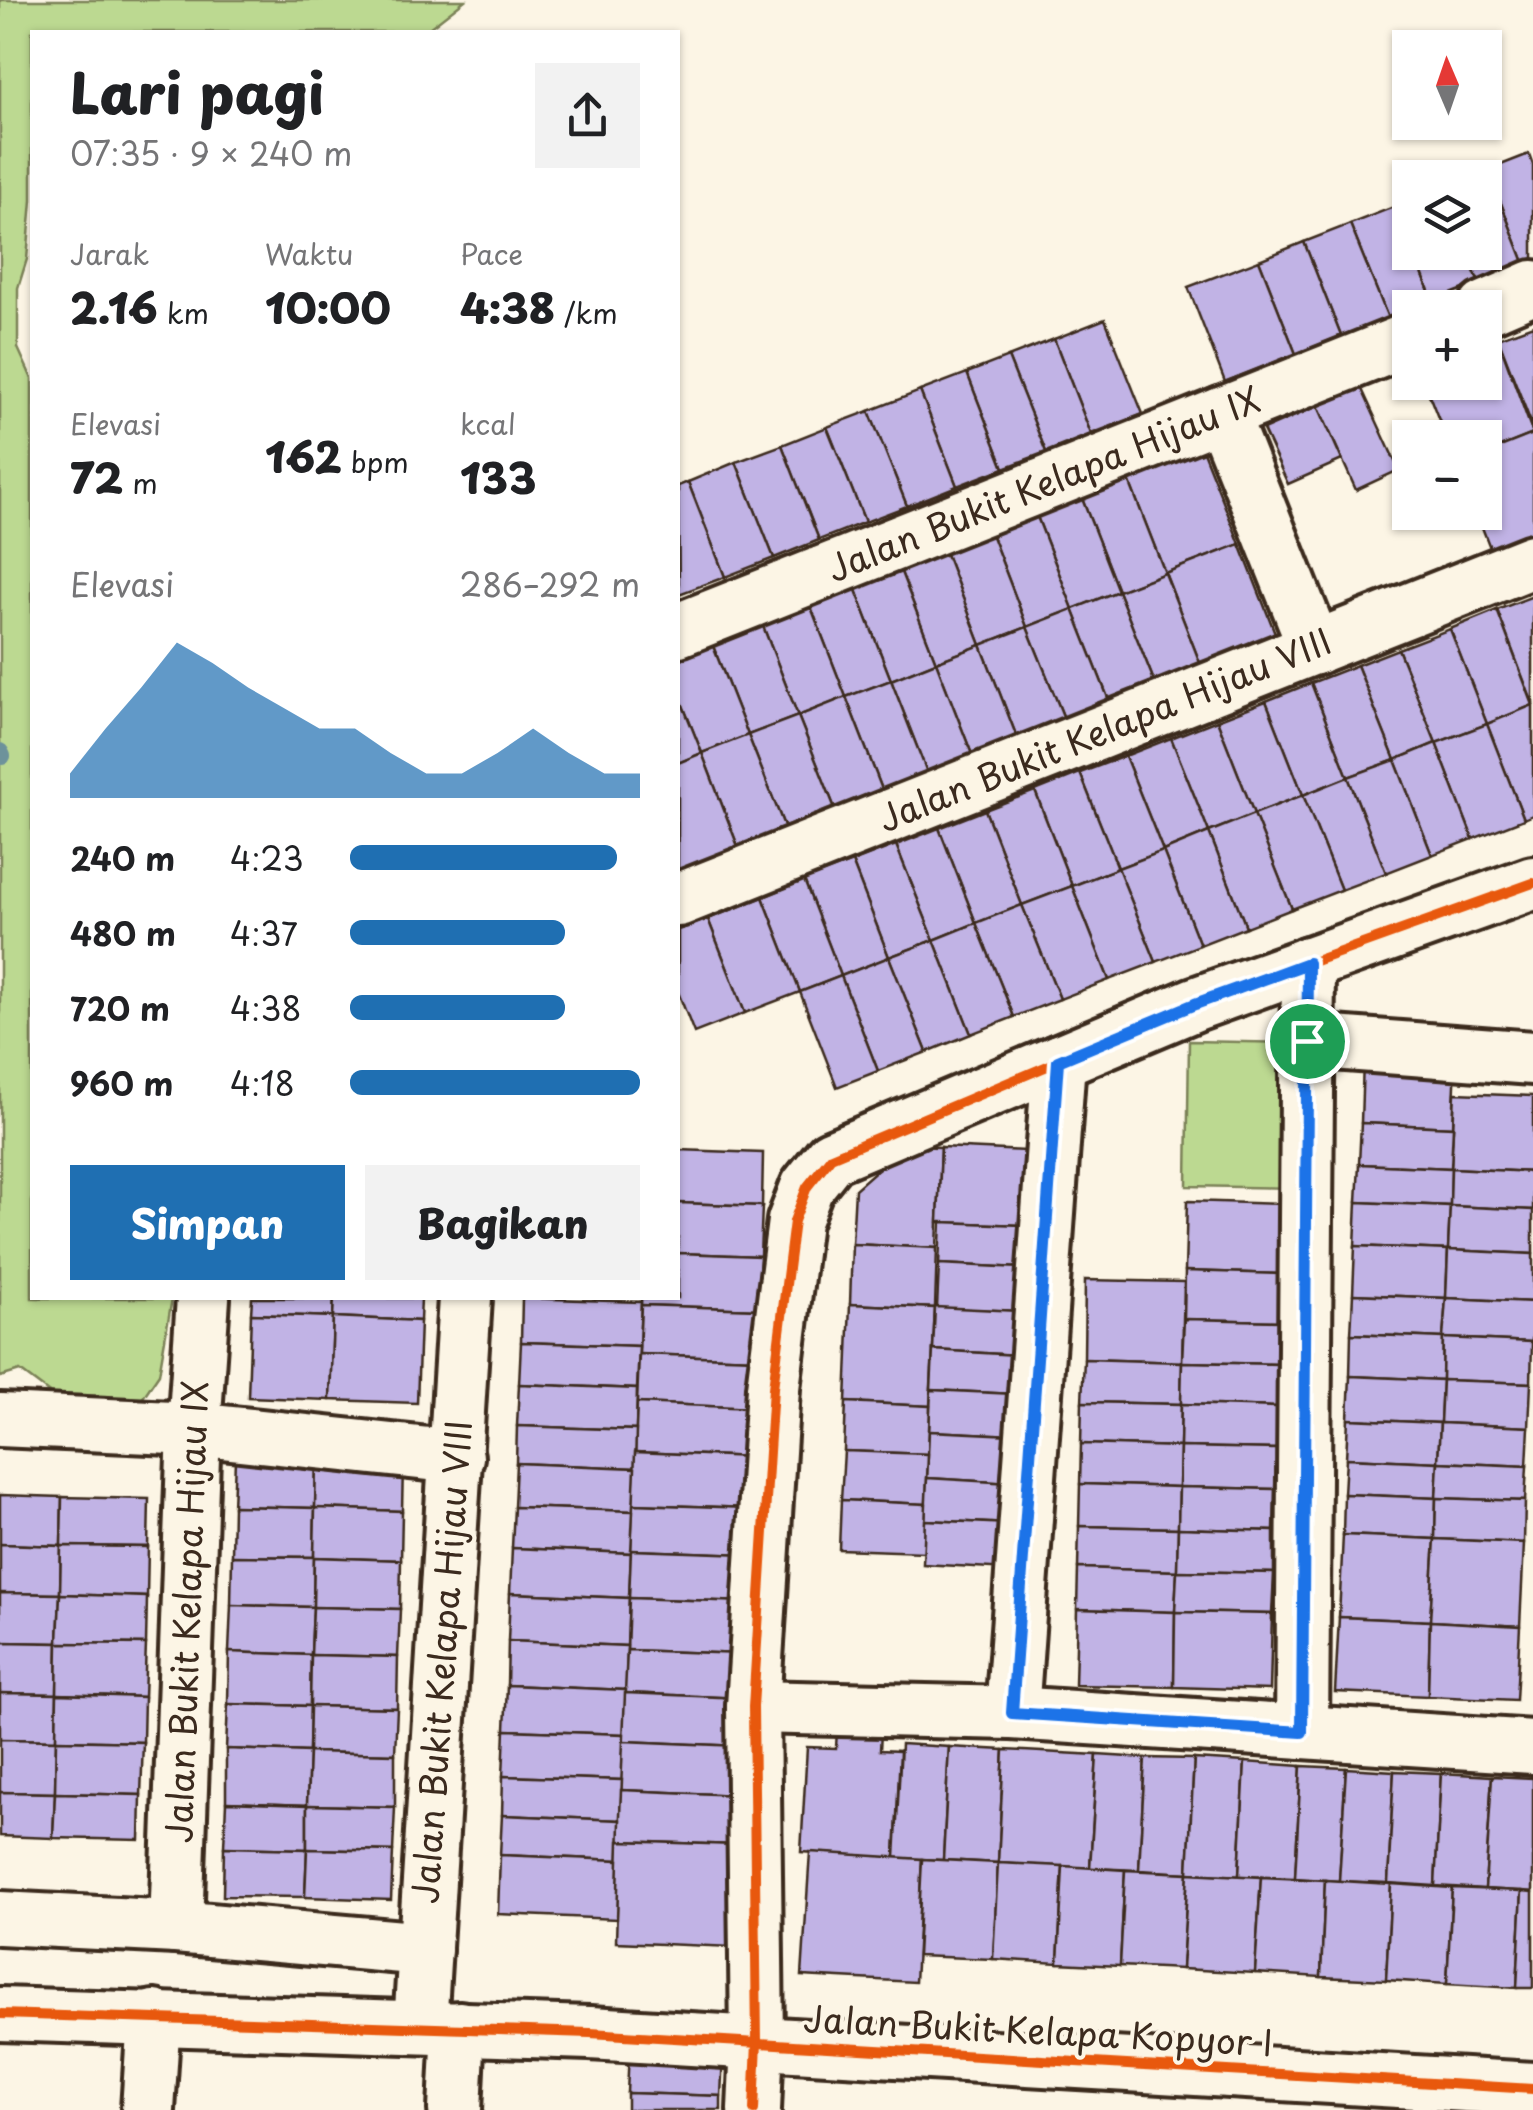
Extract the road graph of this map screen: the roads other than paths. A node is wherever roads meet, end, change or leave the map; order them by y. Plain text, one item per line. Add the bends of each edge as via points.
1 (1533, 287) edge
2 (1502, 301) edge
3 (1392, 346) edge
4 (1222, 414) junction
5 (1533, 561) edge
6 (680, 629) edge
7 (1315, 648) junction
8 (1533, 883) edge
9 (680, 899) edge
10 (1308, 963) junction
11 (1307, 1041) junction
12 (1533, 1058) edge
13 (1058, 1061) junction
14 (203, 1300) edge
15 (465, 1300) edge
16 (0, 1420) edge
17 (194, 1429) junction
18 (457, 1457) junction
19 (754, 1707) junction
20 (1012, 1713) junction
21 (1302, 1732) junction
22 (1533, 1747) edge
23 (0, 1918) edge
24 (176, 1926) junction
25 (425, 1949) junction
26 (0, 2014) edge
27 (154, 2017) junction
28 (440, 2028) junction
29 (757, 2042) junction
30 (1533, 2090) edge
31 (148, 2110) edge
32 (455, 2110) edge
33 (754, 2110) edge

1 - 2 street
3 - 4 street, Jalan Bukit Kelapa Hijau IX
4 - 6 street, Jalan Bukit Kelapa Hijau IX
4 - 7 street
5 - 7 street, Jalan Bukit Kelapa Hijau VIII
7 - 9 street, Jalan Bukit Kelapa Hijau VIII
8 - 10 street
10 - 11 street
10 - 13 street
11 - 12 street
11 - 21 street
13 - 19 street via 831,1157 808,1187 794,1221 773,1388
13 - 20 street
14 - 17 street, Jalan Bukit Kelapa Hijau IX
15 - 18 street, Jalan Bukit Kelapa Hijau VIII
16 - 17 street
17 - 18 street
17 - 24 street, Jalan Bukit Kelapa Hijau IX
18 - 25 street, Jalan Bukit Kelapa Hijau VIII
19 - 20 street
19 - 29 street
20 - 21 street
21 - 22 street
23 - 24 street
24 - 25 street
25 - 28 street, Jalan Bukit Kelapa Hijau VIII
26 - 27 street, Jalan Bukit Kelapa Kopyor I
27 - 28 street, Jalan Bukit Kelapa Kopyor I
27 - 31 street
28 - 29 street, Jalan Bukit Kelapa Kopyor I
28 - 32 street, Jalan Bukit Kelapa Hijau VIII
29 - 30 street, Jalan Bukit Kelapa Kopyor I
29 - 33 street

